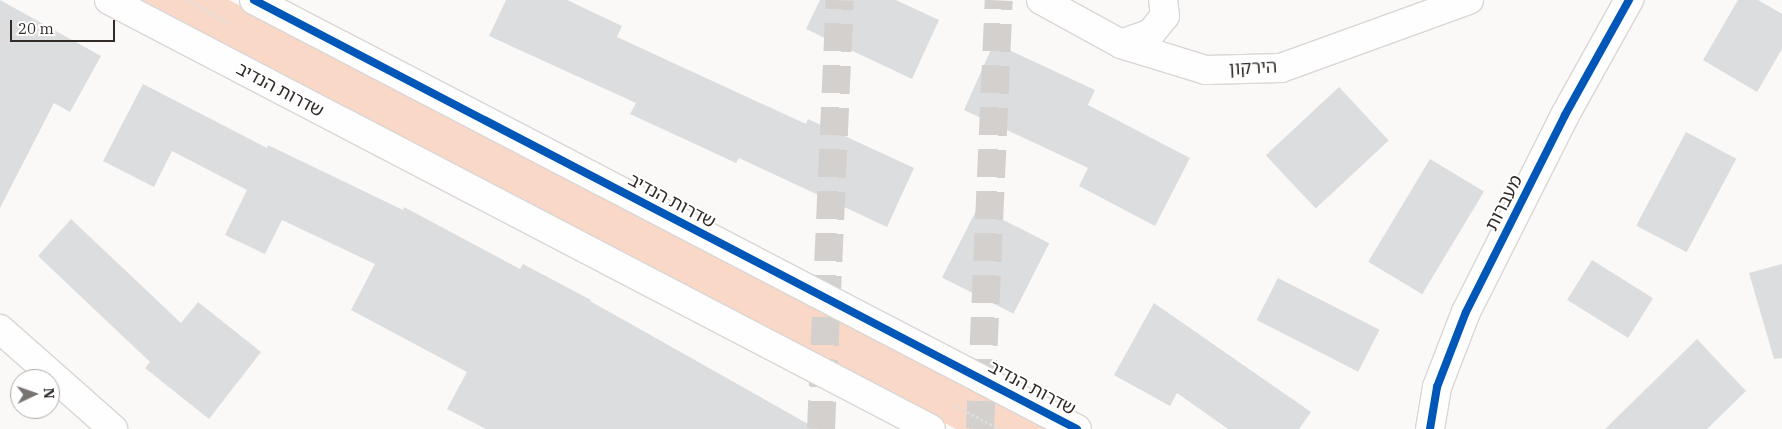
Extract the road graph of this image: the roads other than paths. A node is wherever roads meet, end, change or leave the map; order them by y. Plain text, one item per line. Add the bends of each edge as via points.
1 (109, 0) edge
2 (254, 0) edge
3 (1041, 0) edge
4 (1163, 0) edge
5 (1468, 0) edge
6 (1629, 0) edge
7 (1121, 44) junction
8 (0, 329) edge
9 (113, 429) edge
10 (931, 429) edge
11 (1077, 429) edge
12 (1430, 429) edge

1 - 10 street, שדרות הנדיב
2 - 11 street, שדרות הנדיב
3 - 7 street, הירקון
4 - 7 street via 1165,16 1150,32
5 - 7 street, הירקון via 1281,68 1206,70
6 - 12 street, מעברות via 1565,115 1466,312 1437,387
8 - 9 street

